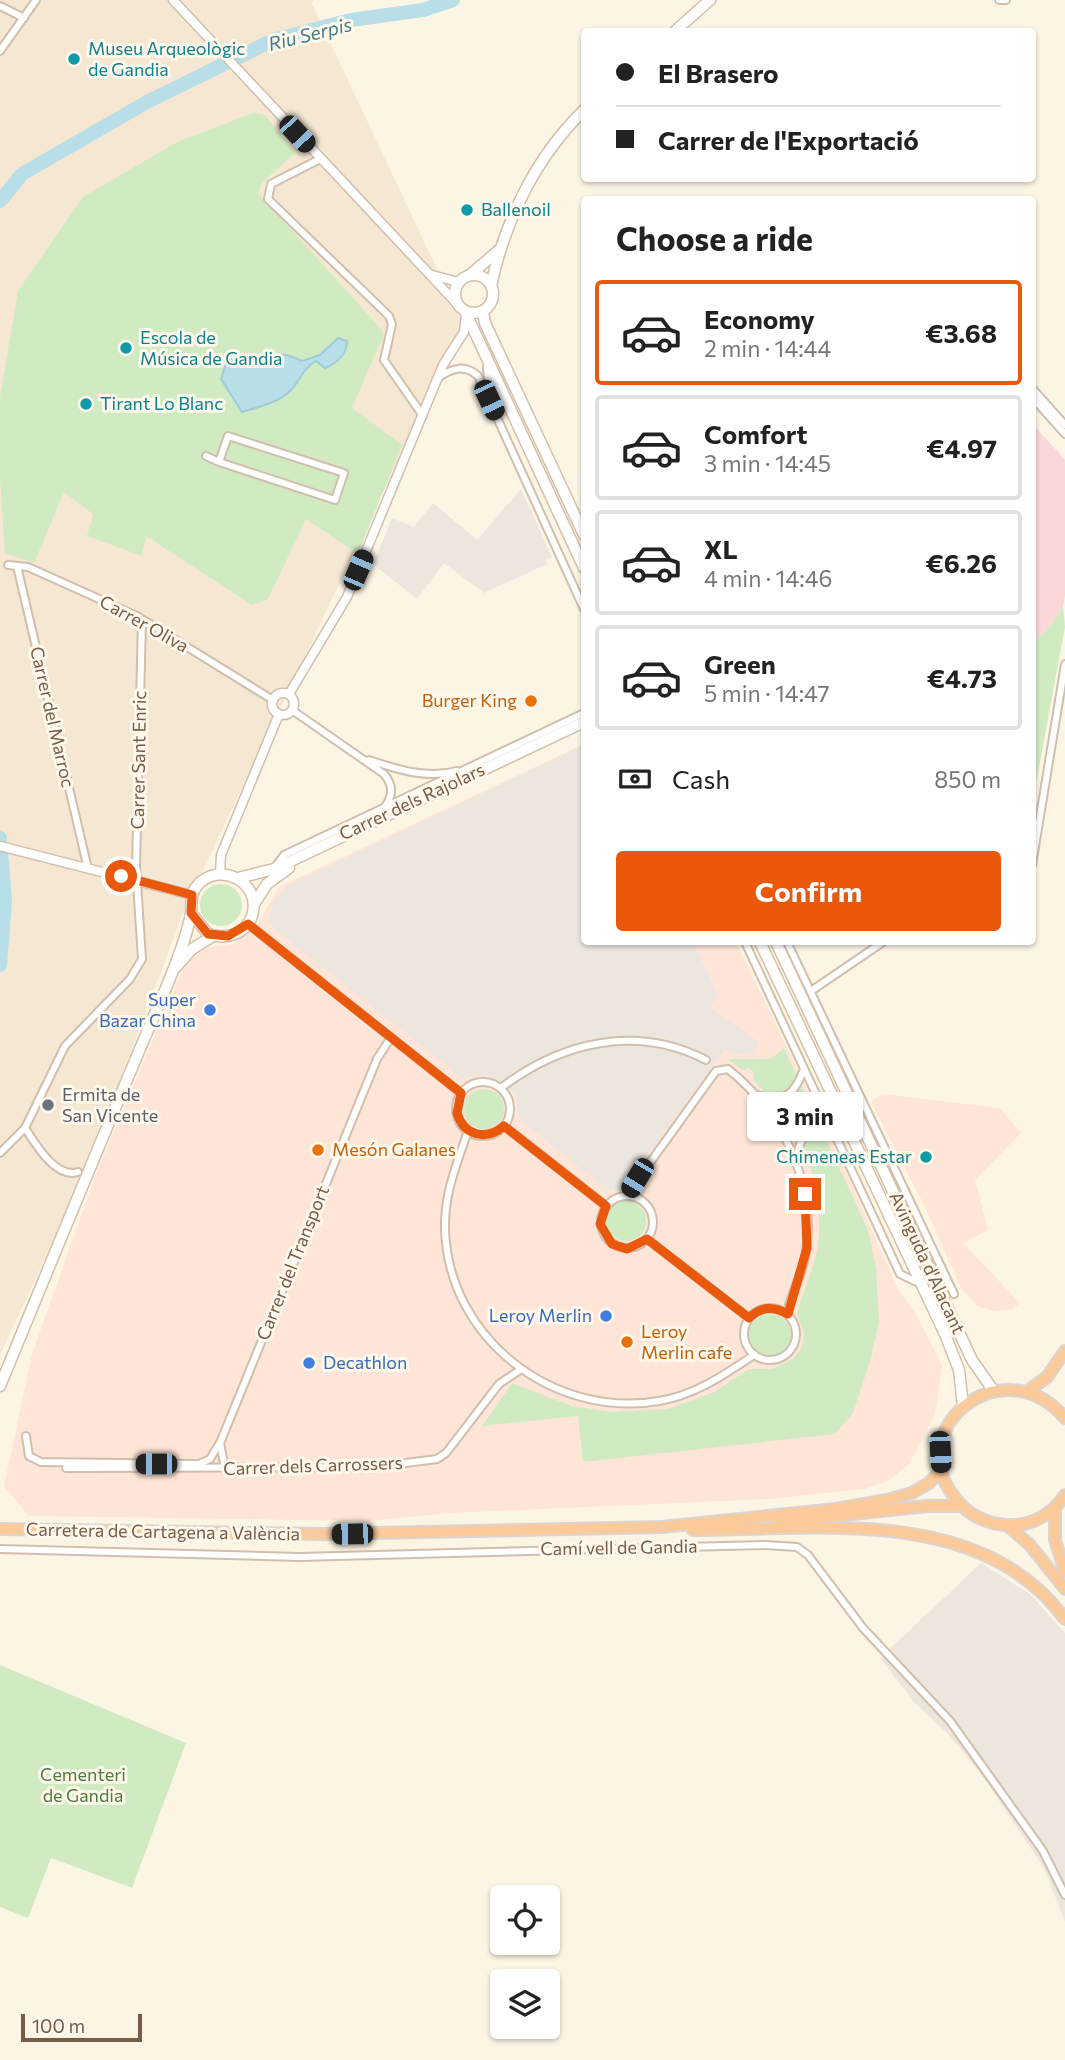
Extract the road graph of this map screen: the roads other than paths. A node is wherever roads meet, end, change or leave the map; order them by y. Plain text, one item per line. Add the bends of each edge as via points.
1 (36, 0) edge
2 (173, 0) edge
3 (710, 0) edge
4 (999, 0) edge
5 (1006, 0) edge
6 (0, 6) edge
7 (24, 18) junction
8 (678, 28) edge
9 (0, 51) edge
10 (581, 114) edge
11 (318, 157) junction
12 (499, 249) junction
13 (426, 272) junction
14 (470, 275) junction
15 (458, 282) junction
16 (491, 286) junction
17 (483, 311) junction
18 (464, 312) junction
19 (487, 361) junction
20 (439, 377) junction
21 (1036, 392) edge
22 (489, 400) junction
23 (1036, 401) edge
24 (424, 416) junction
25 (1065, 425) edge
26 (1065, 434) edge
27 (206, 456) dead end
28 (219, 462) junction
29 (581, 529) edge
30 (581, 562) edge
31 (8, 565) dead end
32 (17, 566) junction
33 (581, 602) edge
34 (142, 620) junction
35 (1065, 664) edge
36 (289, 694) junction
37 (272, 700) junction
38 (292, 710) junction
39 (279, 714) junction
40 (581, 714) edge
41 (581, 723) edge
42 (581, 729) edge
43 (367, 760) junction
44 (471, 768) junction
45 (383, 809) junction
46 (1036, 845) edge
47 (0, 846) edge
48 (88, 869) junction
49 (274, 869) junction
50 (220, 874) junction
51 (238, 878) junction
52 (137, 880) junction
53 (192, 895) junction
54 (254, 905) junction
55 (191, 913) junction
56 (248, 924) junction
57 (213, 936) junction
58 (746, 945) edge
59 (761, 945) edge
60 (777, 945) edge
61 (788, 945) edge
62 (879, 945) edge
63 (173, 970) junction
64 (811, 991) junction
65 (390, 1039) junction
66 (706, 1060) dead end
67 (804, 1069) junction
68 (501, 1088) junction
69 (461, 1093) junction
70 (754, 1095) junction
71 (504, 1126) junction
72 (829, 1126) junction
73 (25, 1128) junction
74 (468, 1131) junction
75 (0, 1153) edge
76 (797, 1161) junction
77 (78, 1172) dead end
78 (626, 1196) junction
79 (606, 1206) junction
80 (647, 1239) junction
81 (921, 1284) junction
82 (954, 1294) dead end
83 (788, 1314) junction
84 (749, 1318) junction
85 (1065, 1351) edge
86 (754, 1355) junction
87 (520, 1370) junction
88 (0, 1386) edge
89 (993, 1390) junction
90 (1028, 1391) junction
91 (963, 1406) junction
92 (1065, 1418) edge
93 (26, 1436) dead end
94 (220, 1443) junction
95 (66, 1468) dead end
96 (225, 1469) junction
97 (942, 1469) junction
98 (1065, 1495) edge
99 (961, 1506) junction
100 (1055, 1509) junction
101 (687, 1525) junction
102 (1007, 1525) junction
103 (662, 1527) junction
104 (0, 1529) edge
105 (0, 1549) edge
106 (1065, 1572) edge
107 (1065, 1589) edge
108 (1065, 1619) edge
109 (1065, 1895) edge

1 - 7 street
2 - 11 street
3 - 8 main road
4 - 5 street
6 - 7 street
7 - 9 street
10 - 12 main road via 544,157
11 - 13 street
11 - 24 street via 271,184 268,198 389,316 392,324 384,360
12 - 14 main road
12 - 16 main road
13 - 15 street
13 - 18 street
14 - 15 main road
14 - 16 main road via 485,278
15 - 18 main road via 455,298
16 - 17 main road via 493,297
17 - 18 main road
17 - 29 main road
18 - 19 main road
18 - 20 street via 464,332
19 - 22 street
19 - 30 main road
20 - 22 street via 453,369 470,370 478,376
20 - 24 street
21 - 25 street
22 - 33 street
23 - 26 street
24 - 36 street via 347,597
27 - 28 street
28 - 28 street via 335,500 344,473 228,436
31 - 32 street, Carrer Oliva
32 - 34 street, Carrer Oliva via 75,587
32 - 48 street, Carrer del Marroc
34 - 37 street, Carrer Oliva
34 - 52 street, Carrer Sant Enric
35 - 46 street
36 - 37 street via 278,694
36 - 38 street via 295,702
37 - 39 street
38 - 39 street
38 - 43 street
39 - 50 street via 219,861
40 - 44 street
41 - 49 main road, Carrer dels Rajolars
42 - 54 main road, Carrer dels Rajolars via 291,866 267,884
43 - 44 street via 432,775
43 - 45 street via 390,781 391,796
44 - 45 street
45 - 49 street via 284,855
47 - 48 street
48 - 52 street
49 - 51 main road, Carrer dels Rajolars
50 - 51 main road
50 - 53 main road via 204,880
51 - 54 main road via 249,889
52 - 53 street
52 - 73 street, Carrer Sant Enric via 140,964 65,1046
53 - 55 main road
54 - 56 main road
55 - 57 main road
55 - 63 main road
56 - 57 main road via 228,936
56 - 65 street
57 - 63 main road via 192,949
58 - 67 street, Avinguda d'Alacant
59 - 81 main road, Avinguda d'Alacant
60 - 89 main road, Avinguda d'Alacant via 972,1360
61 - 64 street, Avinguda d'Alacant
62 - 64 street
63 - 88 main road
64 - 82 street, Avinguda d'Alacant
65 - 69 street
65 - 94 street, Carrer del Transport via 377,1059
66 - 68 street via 659,1043 606,1042 551,1057
67 - 70 street via 788,1095
67 - 72 street, Avinguda d'Alacant
68 - 69 street via 484,1082
68 - 71 street via 509,1102
69 - 74 street via 457,1113
70 - 76 street
70 - 78 street via 728,1069 716,1071
71 - 74 street via 491,1134
71 - 79 street
72 - 76 street via 808,1131
72 - 81 street, Avinguda d'Alacant via 900,1274
73 - 75 street
73 - 77 street via 54,1164 68,1173
74 - 87 street via 447,1195 449,1259 468,1312
76 - 83 street via 808,1229 805,1260
78 - 79 street
78 - 80 street via 649,1207 653,1223
79 - 80 street via 600,1224 612,1244 627,1249
80 - 84 street
81 - 91 main road, Avinguda d'Alacant via 959,1370
83 - 84 street via 770,1308
83 - 86 street via 796,1332 789,1352 773,1360
84 - 86 street via 744,1333
85 - 90 highway via 1047,1377
86 - 87 street via 706,1386 640,1403 579,1398
87 - 96 street, Carrer dels Carrossers via 499,1384 437,1459 375,1467
89 - 90 highway
89 - 91 highway
90 - 92 highway via 1043,1397
91 - 97 highway via 944,1435
93 - 94 street, Carrer dels Carrossers via 34,1460 65,1463 204,1463
94 - 96 street
95 - 96 street, Carrer dels Carrossers
97 - 99 highway via 945,1483
97 - 101 highway via 912,1493 887,1500
98 - 100 highway
99 - 101 highway via 799,1521
99 - 102 highway via 987,1522
100 - 102 highway via 1042,1518
100 - 106 highway via 1055,1540
101 - 103 highway
102 - 107 highway via 1030,1545
103 - 104 highway, Carretera de Cartagena a València via 326,1534
103 - 108 highway via 924,1535 979,1553 1009,1570
105 - 109 street, Camí vell de Gandia via 299,1557 797,1547 863,1628 950,1721 1037,1842

